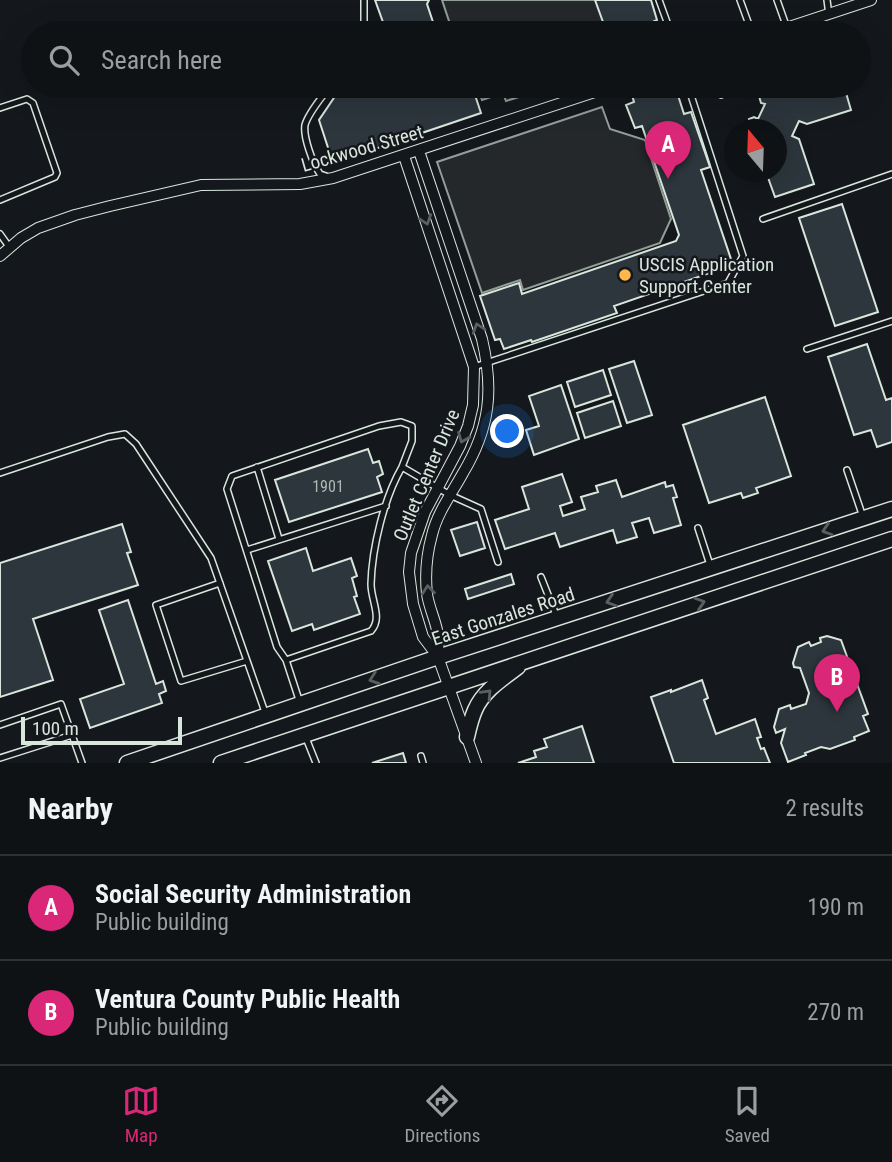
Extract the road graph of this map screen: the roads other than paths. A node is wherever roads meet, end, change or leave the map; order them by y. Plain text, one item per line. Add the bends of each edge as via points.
1 (364, 0) edge
2 (659, 0) edge
3 (740, 0) edge
4 (777, 0) edge
5 (827, 0) edge
6 (871, 0) edge
7 (829, 15) junction
8 (364, 21) edge
9 (667, 21) edge
10 (748, 21) edge
11 (784, 21) edge
12 (810, 21) edge
13 (322, 98) edge
14 (577, 98) edge
15 (692, 98) edge
16 (0, 108) edge
17 (419, 151) junction
18 (404, 156) junction
19 (892, 174) edge
20 (333, 178) junction
21 (0, 200) edge
22 (763, 219) dead end
23 (0, 234) edge
24 (10, 247) junction
25 (0, 256) edge
26 (892, 321) edge
27 (807, 349) dead end
28 (487, 363) junction
29 (474, 367) junction
30 (257, 467) junction
31 (402, 467) junction
32 (847, 470) dead end
33 (0, 473) edge
34 (439, 487) junction
35 (450, 495) junction
36 (386, 506) junction
37 (892, 509) edge
38 (863, 518) junction
39 (698, 528) dead end
40 (279, 539) junction
41 (892, 539) edge
42 (247, 550) junction
43 (498, 562) dead end
44 (711, 568) junction
45 (541, 577) dead end
46 (220, 583) junction
47 (558, 618) junction
48 (438, 657) junction
49 (286, 660) junction
50 (247, 661) junction
51 (523, 662) junction
52 (449, 687) junction
53 (301, 704) junction
54 (266, 716) junction
55 (0, 725) edge
56 (72, 735) junction
57 (305, 735) junction
58 (467, 737) junction
59 (421, 756) dead end
60 (0, 758) edge
61 (82, 763) edge
62 (127, 763) edge
63 (221, 763) edge
64 (316, 763) edge
65 (424, 763) edge
66 (476, 763) edge

1 - 8 lane
2 - 9 lane
3 - 10 lane
4 - 11 lane
5 - 7 lane
6 - 7 street
7 - 12 street
13 - 20 lane via 304,128 313,163 320,174
14 - 17 street, Lockwood Street
15 - 28 lane via 743,256 728,283
16 - 21 lane via 27,99 33,103 57,173
17 - 18 street, Lockwood Street
28 -> 17 street, Outlet Center Drive
18 - 20 street, Lockwood Street
18 -> 29 street, Outlet Center Drive
19 - 22 lane
20 - 24 street, Lockwood Street via 300,184 201,185 65,218 38,228
23 - 24 lane
24 - 25 street, Lockwood Street
26 - 27 lane
28 - 29 lane
28 - 35 street, Outlet Center Drive via 483,432
29 -> 34 street, Outlet Center Drive via 468,426
30 - 31 lane via 401,422 412,426 412,441
30 - 40 lane
30 - 42 lane via 232,476 228,489
31 - 34 lane
31 - 36 lane
32 - 38 lane
33 - 46 lane via 125,434 211,558
34 - 35 lane
34 - 48 street, Outlet Center Drive via 418,531 409,572 423,637
35 - 43 lane via 481,509
48 -> 35 street, Outlet Center Drive via 426,573 432,534
36 - 40 lane
36 - 49 lane via 371,584 376,625 371,631
37 - 38 main road, East Gonzales Road
38 -> 44 main road, East Gonzales Road
39 - 44 lane
40 - 42 lane
51 -> 41 main road
42 - 49 lane via 277,647
44 -> 47 main road, East Gonzales Road
45 - 47 lane
46 - 50 lane
46 - 50 lane via 156,605 181,681
47 - 48 main road, East Gonzales Road
48 - 52 street
48 -> 53 main road, East Gonzales Road
49 - 53 lane
50 - 54 lane
51 - 52 main road
58 -> 51 main road via 481,699
52 - 57 main road
52 - 58 street
53 - 54 main road, East Gonzales Road
54 - 62 main road, East Gonzales Road
55 - 56 lane via 61,704
56 - 60 lane
56 - 61 lane
57 - 63 main road
57 - 64 lane
58 - 66 street
59 - 65 lane

